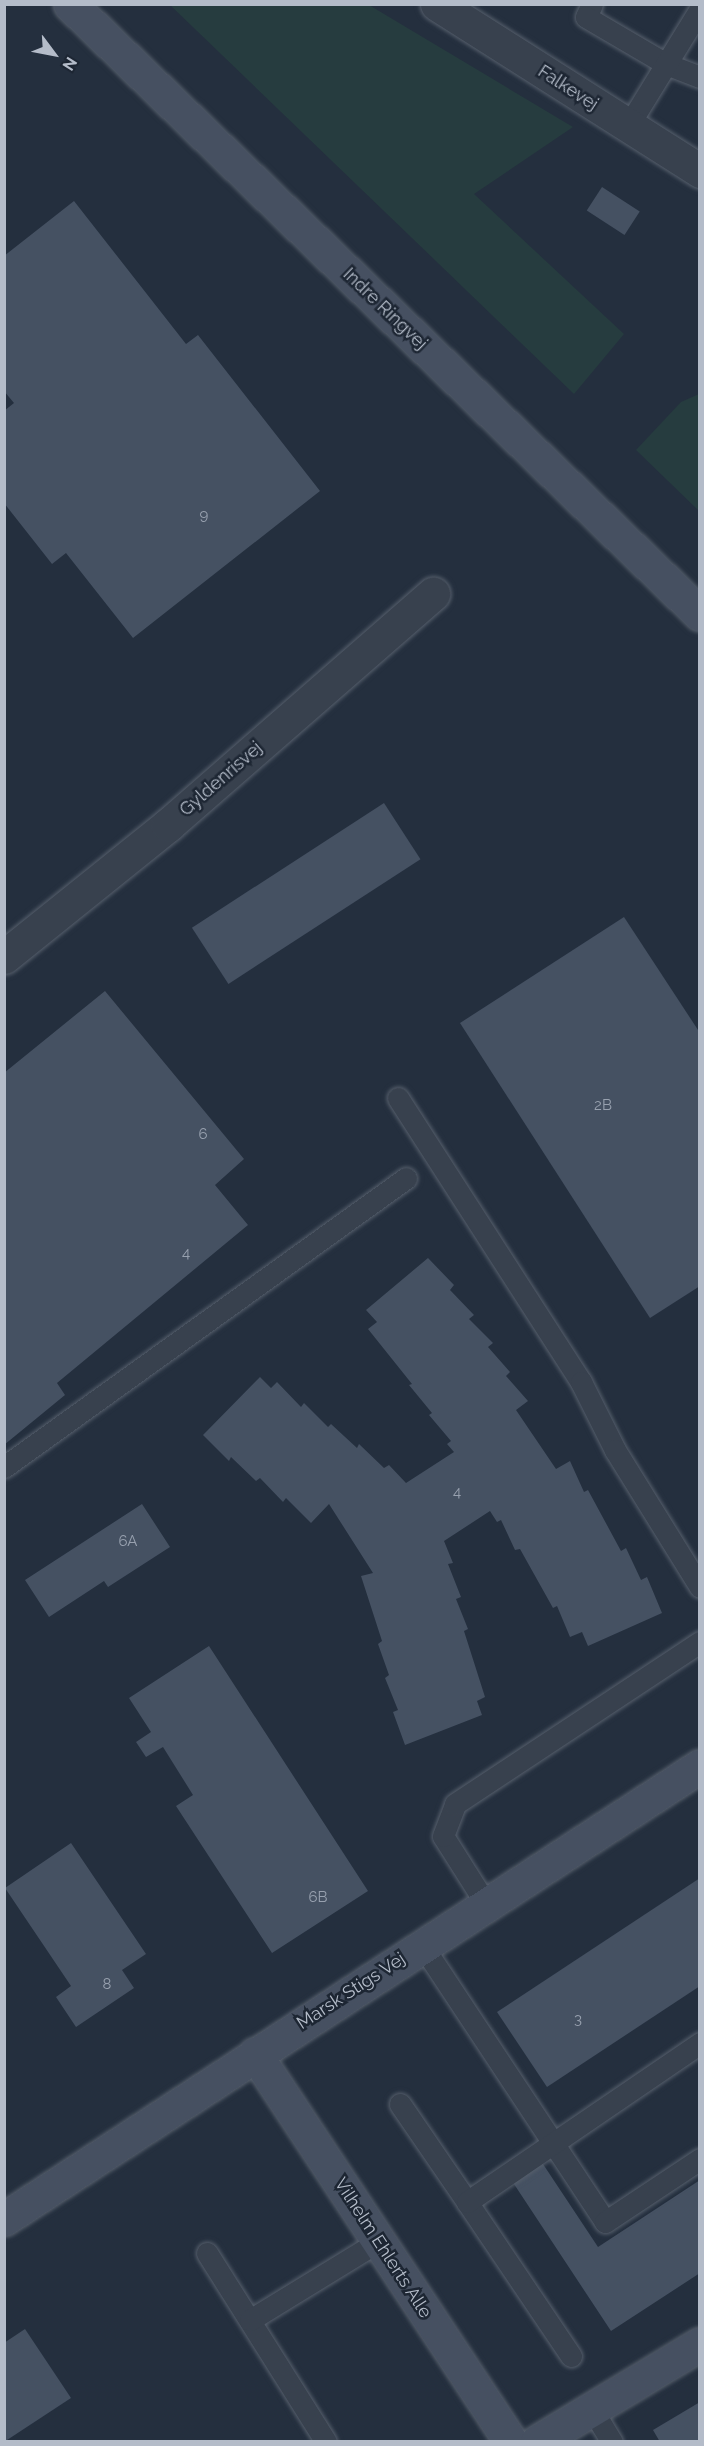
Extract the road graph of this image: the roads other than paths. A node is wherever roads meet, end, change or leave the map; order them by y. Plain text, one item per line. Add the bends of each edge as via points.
1 (70, 4) edge
2 (437, 4) edge
3 (592, 4) edge
4 (699, 9) edge
5 (666, 64) junction
6 (699, 77) edge
7 (628, 126) junction
8 (699, 171) edge
9 (433, 594) dead end
10 (699, 614) edge
11 (4, 957) edge
12 (398, 1098) dead end
13 (406, 1178) dead end
14 (4, 1467) edge
15 (699, 1587) edge
16 (699, 1642) edge
17 (699, 1766) edge
18 (486, 1904) junction
19 (422, 1945) junction
20 (699, 2043) edge
21 (255, 2054) junction
22 (400, 2104) dead end
23 (553, 2142) junction
24 (699, 2159) edge
25 (467, 2202) junction
26 (4, 2219) edge
27 (379, 2241) junction
28 (207, 2253) dead end
29 (250, 2320) junction
30 (699, 2344) edge
31 (571, 2356) dead end
32 (592, 2409) junction
33 (326, 2442) edge
34 (511, 2442) edge
35 (537, 2442) edge
36 (612, 2442) edge

1 - 10 street, Indre Ringvej
2 - 7 street, Falkevej
3 - 5 lane via 586,16
4 - 5 lane
5 - 6 lane
5 - 7 lane
7 - 8 street, Falkevej
9 - 11 street, Gyldenrisvej via 177,817
12 - 15 lane via 575,1373 615,1450
13 - 14 lane
16 - 18 lane via 455,1804 443,1836
17 - 18 street, Marsk Stigs Vej
18 - 19 street, Marsk Stigs Vej
19 - 21 street, Marsk Stigs Vej
19 - 23 lane
20 - 23 lane
21 - 26 street, Marsk Stigs Vej
21 - 27 street, Vilhelm Ehlerts Alle
22 - 25 lane
23 - 24 lane via 605,2222
23 - 25 lane
25 - 31 lane
27 - 29 lane
27 - 34 street, Vilhelm Ehlerts Alle
28 - 29 lane
29 - 33 lane
30 - 32 street
32 - 35 street
32 - 36 lane

